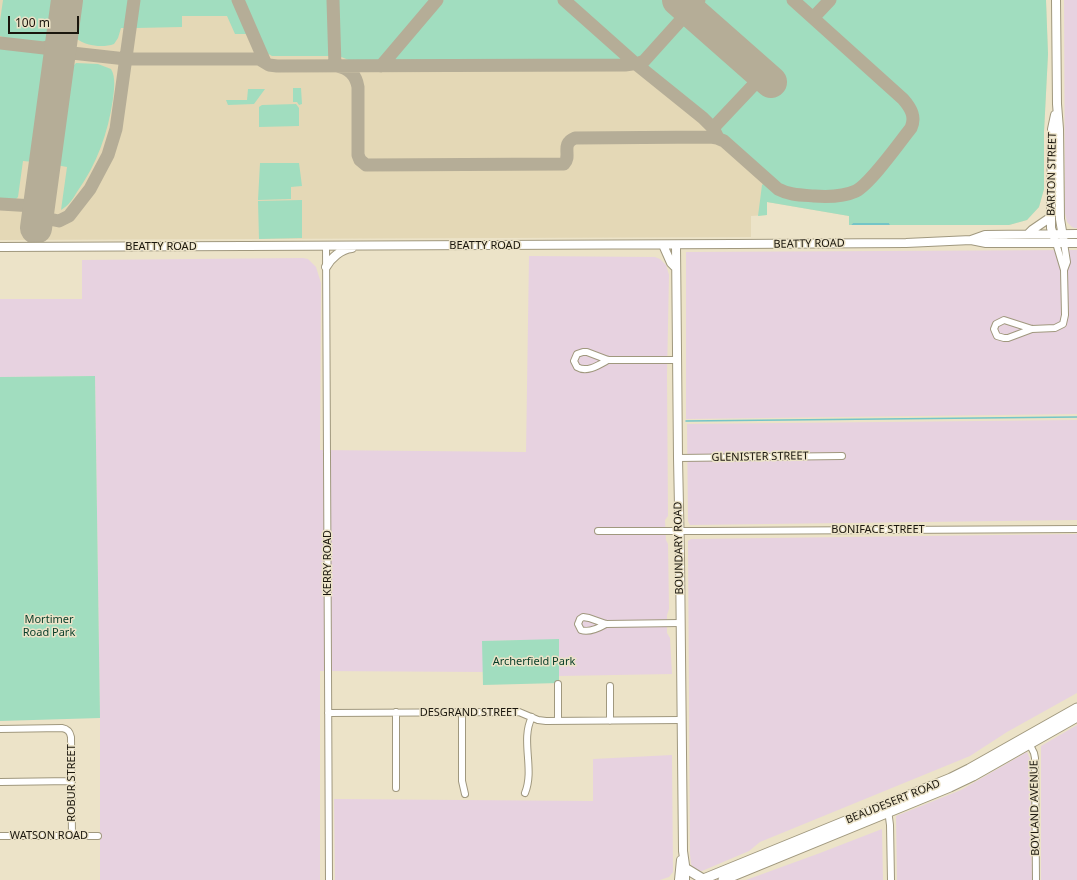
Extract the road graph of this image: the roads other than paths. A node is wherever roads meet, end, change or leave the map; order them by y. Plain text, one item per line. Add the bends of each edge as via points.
1 (1056, 0) edge
2 (1056, 104) junction
3 (1051, 217) junction
4 (1028, 234) junction
5 (1053, 234) junction
6 (1077, 234) edge
7 (971, 240) junction
8 (1061, 240) junction
9 (1077, 243) edge
10 (663, 245) junction
11 (676, 245) junction
12 (326, 246) junction
13 (369, 246) junction
14 (0, 248) edge
15 (326, 267) junction
16 (676, 268) junction
17 (1032, 328) junction
18 (608, 360) junction
19 (677, 360) junction
20 (842, 456) dead end
21 (678, 458) junction
22 (1077, 529) edge
23 (598, 530) dead end
24 (679, 531) junction
25 (680, 623) junction
26 (606, 624) dead end
27 (558, 684) dead end
28 (610, 686) dead end
29 (1077, 708) edge
30 (396, 712) junction
31 (462, 712) junction
32 (328, 713) junction
33 (532, 717) junction
34 (1077, 717) edge
35 (681, 720) junction
36 (558, 721) junction
37 (610, 721) junction
38 (0, 729) edge
39 (1028, 741) junction
40 (72, 781) junction
41 (0, 782) edge
42 (396, 788) dead end
43 (525, 793) dead end
44 (465, 794) dead end
45 (888, 809) junction
46 (0, 836) edge
47 (72, 836) junction
48 (98, 836) dead end
49 (683, 851) junction
50 (685, 868) junction
51 (329, 880) edge
52 (679, 880) edge
53 (685, 880) edge
54 (702, 880) edge
55 (723, 880) edge
56 (891, 880) edge
57 (1036, 880) edge

1 - 2 main road, BARTON STREET
2 - 3 main road, BARTON STREET via 1052,129
2 - 8 main road, BARTON STREET via 1059,129
3 - 4 main road
3 - 5 main road, BARTON STREET
4 - 5 main road, BEATTY ROAD
4 - 7 main road, BEATTY ROAD via 985,235
5 - 8 main road, BARTON STREET
6 - 8 main road, BEATTY ROAD
7 - 8 main road, BEATTY ROAD via 986,243
7 - 11 main road, BEATTY ROAD
8 - 9 main road, BEATTY ROAD
8 - 17 street via 1064,321 1062,325 1052,328
10 - 11 main road, BEATTY ROAD
10 - 13 main road, BEATTY ROAD
10 - 16 main road
11 - 16 main road, BOUNDARY ROAD
12 - 13 main road, BEATTY ROAD
12 - 14 main road, BEATTY ROAD
12 - 15 street, KERRY ROAD
13 - 15 main road via 348,249 334,256
15 - 32 street, KERRY ROAD
16 - 19 main road, BOUNDARY ROAD
17 - 17 street via 1004,338 997,336 994,329 996,324 1004,320
18 - 18 street via 584,370 577,367 574,361 577,354 583,352
18 - 19 street
19 - 21 main road, BOUNDARY ROAD
20 - 21 street, GLENISTER STREET
21 - 24 main road, BOUNDARY ROAD
22 - 24 street, BONIFACE STREET
23 - 24 street, BONIFACE STREET
24 - 25 main road, BOUNDARY ROAD
25 - 26 street
25 - 35 main road, BOUNDARY ROAD
27 - 36 street
28 - 37 street
29 - 39 highway, BEAUDESERT ROAD
30 - 31 street, DESGRAND STREET
30 - 32 street, DESGRAND STREET
30 - 42 street
31 - 33 street, DESGRAND STREET via 519,712
31 - 44 street via 462,781
32 - 51 street, KERRY ROAD
33 - 36 street, DESGRAND STREET via 542,721
33 - 43 street via 527,728 528,782
34 - 39 highway, BEAUDESERT ROAD
35 - 37 street, DESGRAND STREET
35 - 49 main road, BOUNDARY ROAD
36 - 37 street, DESGRAND STREET
38 - 40 street, ROBUR STREET via 62,728 69,731
39 - 45 highway, BEAUDESERT ROAD
39 - 57 street, BOYLAND AVENUE via 1035,758
40 - 41 street
40 - 47 street, ROBUR STREET
45 - 54 highway, BEAUDESERT ROAD
45 - 55 highway, BEAUDESERT ROAD
45 - 56 street
46 - 47 street, WATSON ROAD
47 - 48 street, WATSON ROAD
49 - 50 main road, BOUNDARY ROAD
49 - 52 main road, BOUNDARY ROAD
50 - 53 main road, BOUNDARY ROAD
50 - 54 highway

